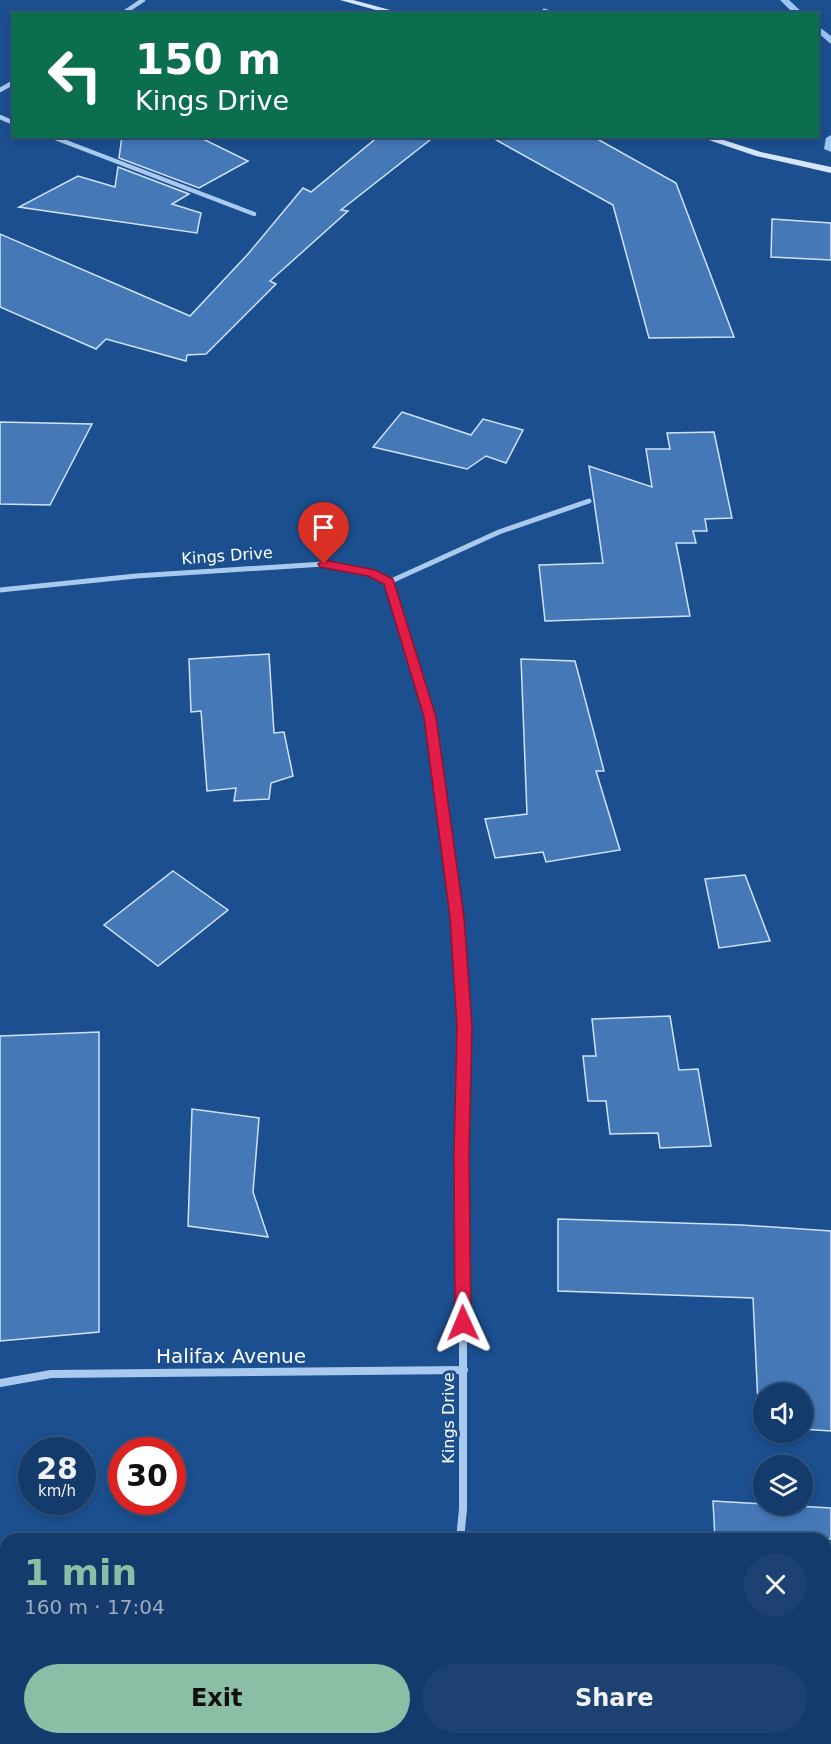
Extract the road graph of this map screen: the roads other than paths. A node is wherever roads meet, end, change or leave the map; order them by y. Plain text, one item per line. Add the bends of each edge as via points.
1 (143, 0) edge
2 (344, 0) edge
3 (544, 10) dead end
4 (125, 12) edge
5 (394, 12) edge
6 (550, 12) edge
7 (55, 138) edge
8 (707, 138) edge
9 (831, 170) edge
10 (254, 214) dead end
11 (589, 501) dead end
12 (389, 582) junction
13 (0, 590) edge
14 (464, 1370) junction
15 (0, 1383) edge
16 (461, 1533) edge

1 - 4 street
2 - 5 main road
3 - 6 lane
7 - 10 street
8 - 9 main road
11 - 12 street via 499,532
12 - 13 street, Kings Drive via 371,572 324,564 136,576
12 - 14 street, Kings Drive via 430,717 457,917 464,1027
14 - 15 street, Halifax Avenue via 51,1374
14 - 16 street, Kings Drive

